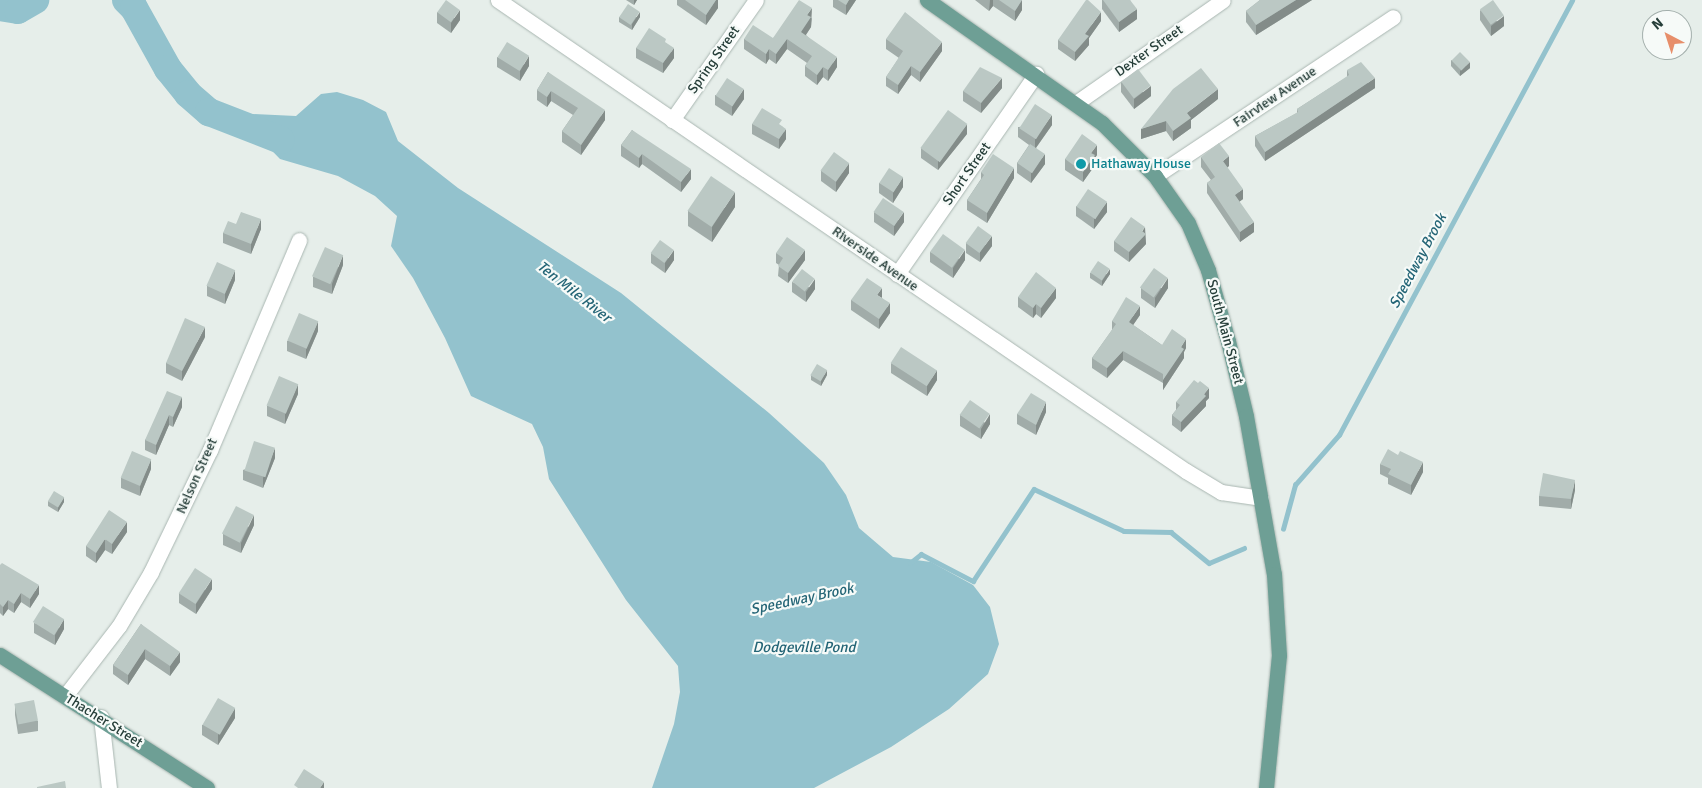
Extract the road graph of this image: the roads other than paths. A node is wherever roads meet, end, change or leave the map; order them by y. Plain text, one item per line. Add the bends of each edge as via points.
1 (498, 0) edge
2 (756, 0) edge
3 (927, 0) edge
4 (1223, 0) edge
5 (1393, 17) dead end
6 (1036, 74) junction
7 (1076, 103) junction
8 (672, 120) junction
9 (1156, 176) junction
10 (299, 240) dead end
11 (897, 274) junction
12 (1261, 498) junction
13 (0, 655) edge
14 (64, 696) junction
15 (101, 717) junction
16 (109, 788) edge
17 (207, 788) edge
18 (1266, 788) edge

1 - 8 street, Riverside Avenue
2 - 8 street, Spring Street
3 - 6 main road, South Main Street
4 - 7 street, Dexter Street
5 - 9 street, Fairview Avenue
6 - 7 main road, South Main Street
6 - 11 street, Short Street
7 - 9 main road, South Main Street via 1127,144
8 - 11 street, Riverside Avenue
9 - 12 main road, South Main Street via 1188,223 1208,270 1244,407
10 - 14 street, Nelson Street via 210,450 151,572 118,626
11 - 12 street, Riverside Avenue via 1186,471 1221,492
12 - 18 main road, South Main Street via 1276,592 1278,655
13 - 14 main road, Thacher Street
14 - 15 main road, Thacher Street
15 - 16 street
15 - 17 main road, Thacher Street

